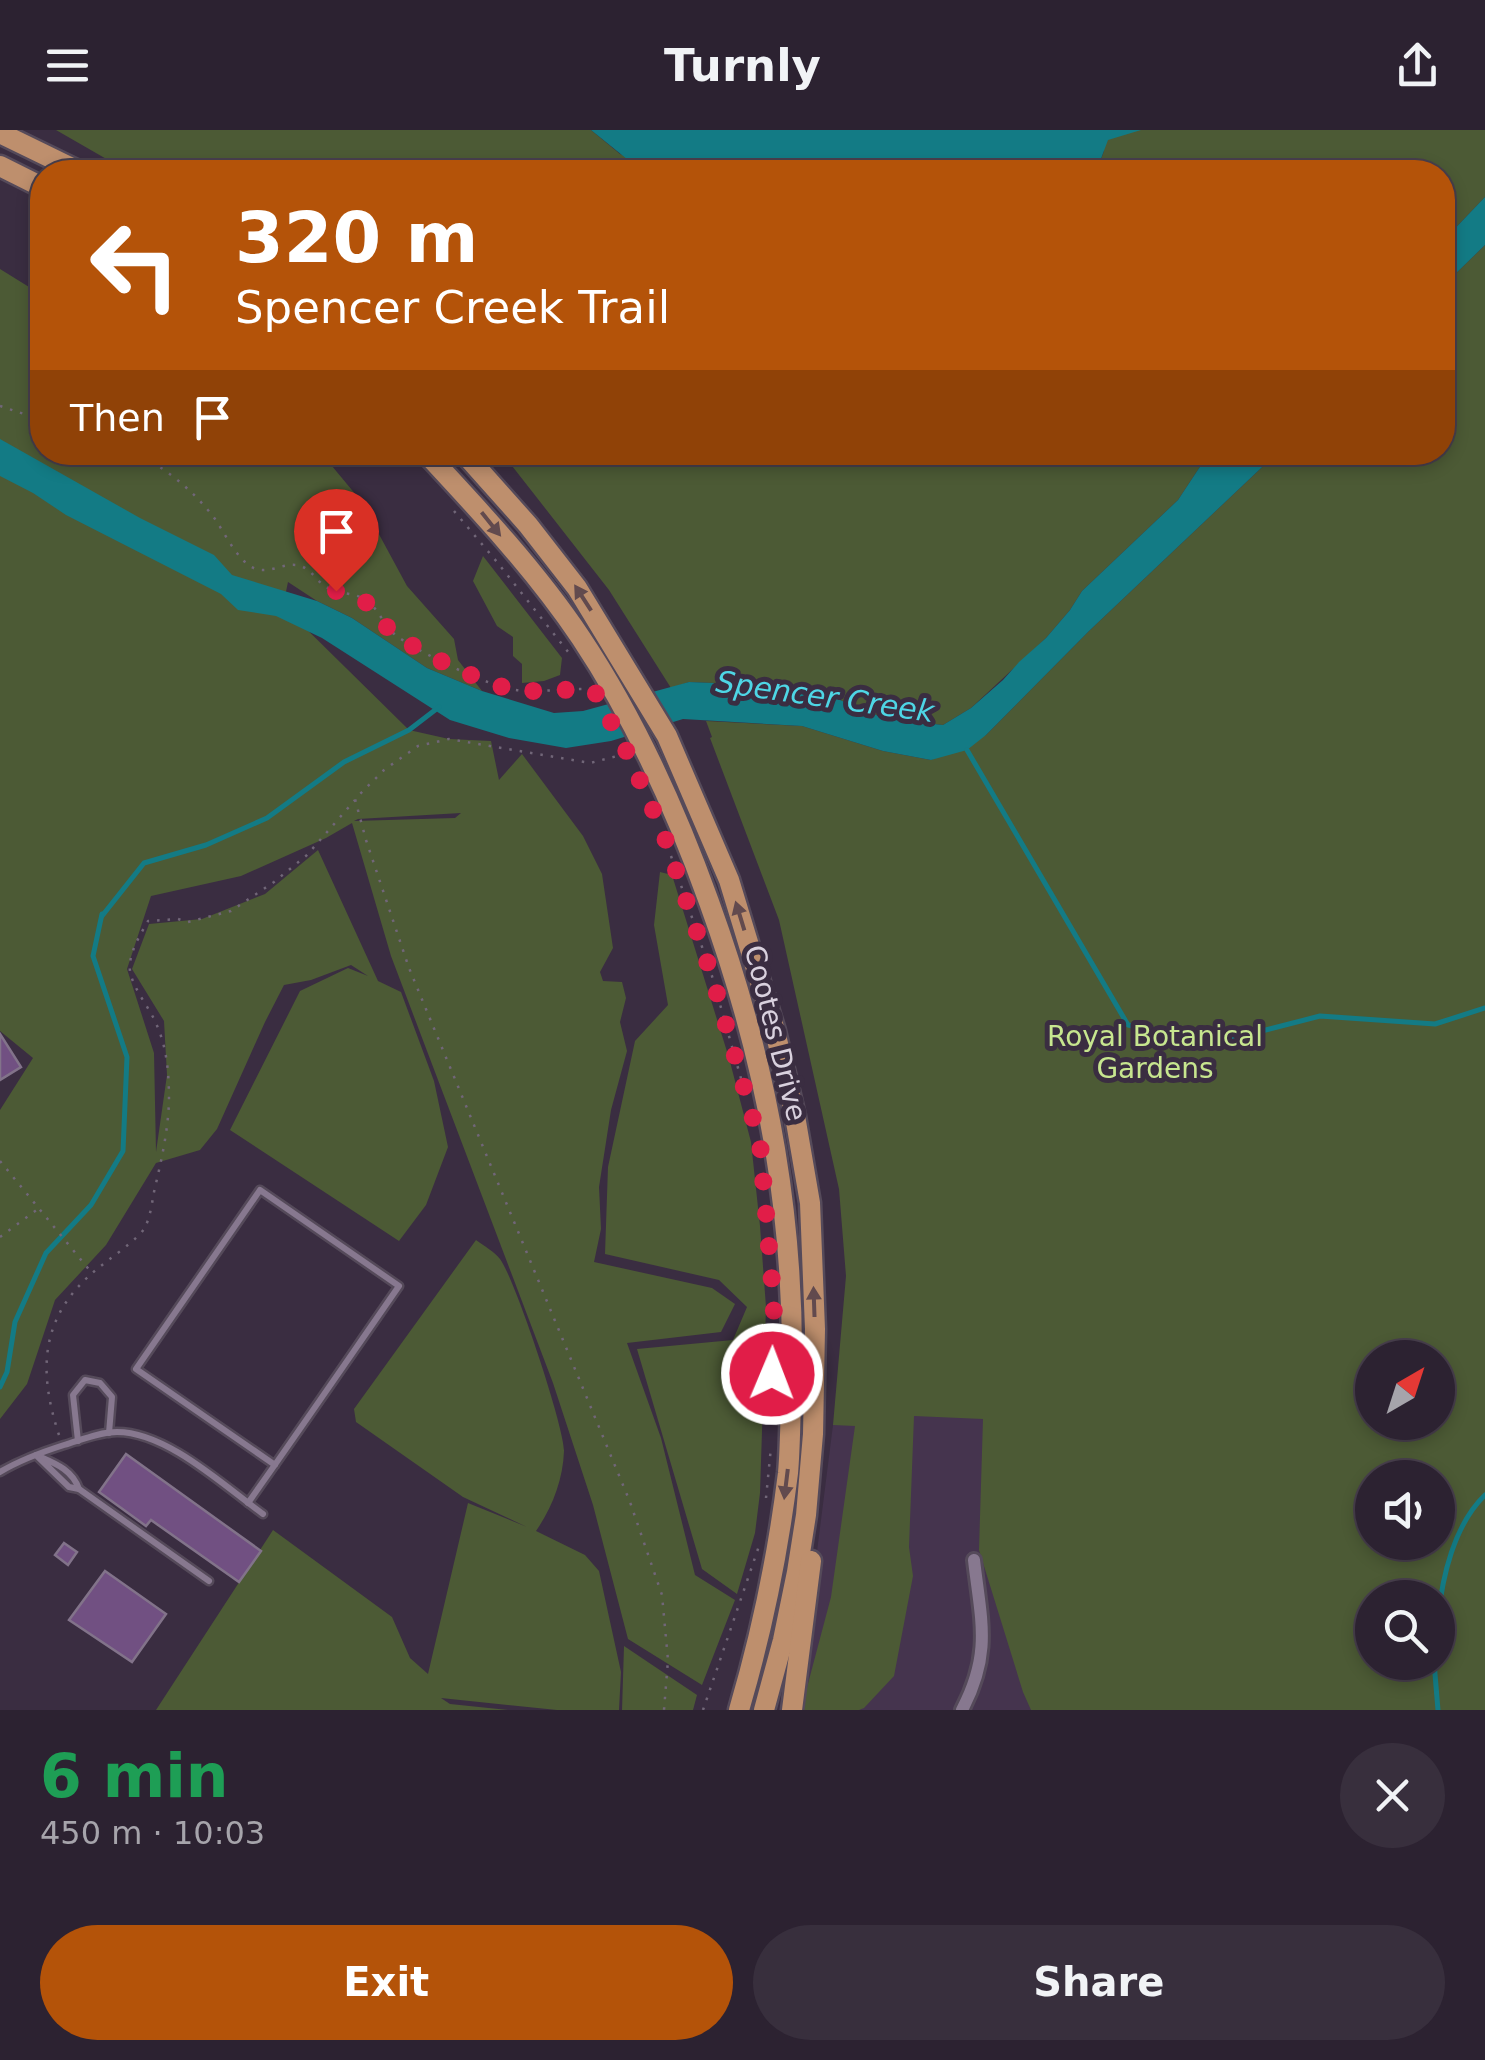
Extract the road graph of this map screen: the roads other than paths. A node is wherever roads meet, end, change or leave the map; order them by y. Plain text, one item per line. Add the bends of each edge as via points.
1 (0, 133) edge
2 (55, 160) edge
3 (0, 166) edge
4 (30, 181) edge
5 (437, 465) edge
6 (474, 465) edge
7 (110, 1433) junction
8 (814, 1434) junction
9 (78, 1441) junction
10 (36, 1455) junction
11 (275, 1465) junction
12 (0, 1472) edge
13 (248, 1503) junction
14 (263, 1514) dead end
15 (974, 1560) dead end
16 (209, 1581) dead end
17 (739, 1710) edge
18 (764, 1710) edge
19 (792, 1710) edge
20 (962, 1710) edge

1 - 2 main road
3 - 4 main road
5 -> 17 main road, Cootes Drive via 580,637 630,745 679,821 728,954 762,1078 779,1160 793,1352 788,1470 774,1569
8 -> 6 main road, Cootes Drive via 810,1203 775,1031 729,880 667,736 635,681 577,588
7 - 9 lane
7 - 9 lane via 112,1397 100,1383 85,1380 73,1394
7 - 13 lane via 161,1444
8 - 18 main road, Cootes Drive via 797,1572
8 - 19 main road via 812,1557
9 - 10 lane
10 - 12 lane
10 - 16 lane via 61,1466 80,1489
11 - 11 lane via 399,1286 260,1190 136,1369
11 - 13 lane
13 - 14 lane
15 - 20 street via 982,1651

